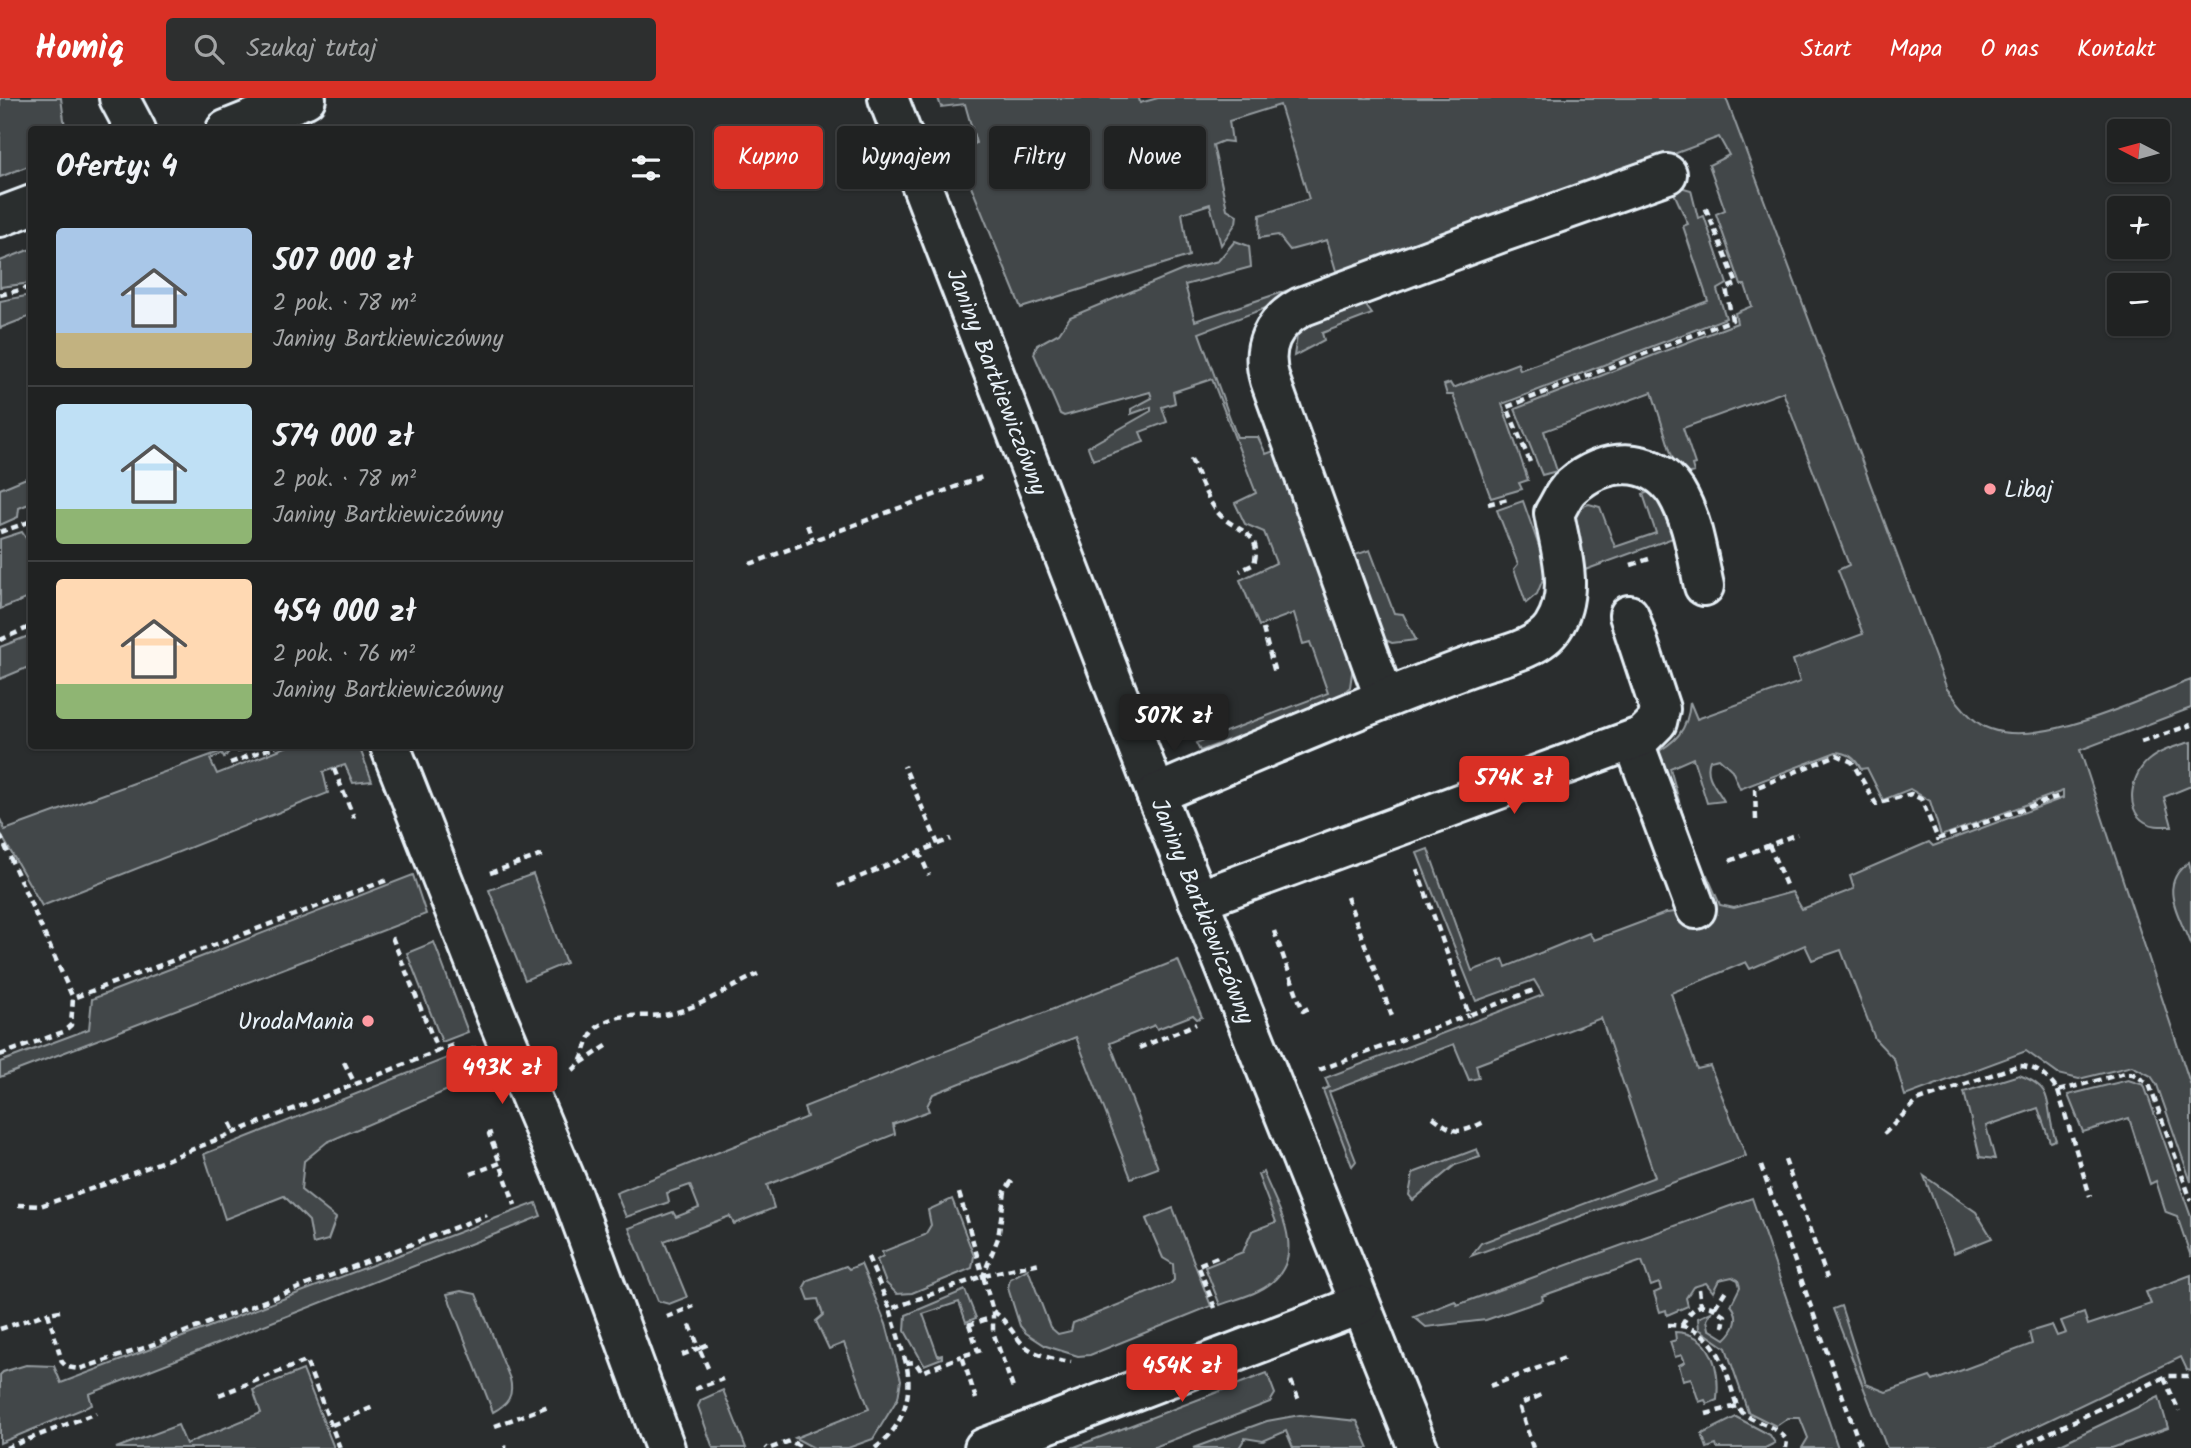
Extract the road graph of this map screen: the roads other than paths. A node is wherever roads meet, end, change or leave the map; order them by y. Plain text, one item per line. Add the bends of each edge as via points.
1 (119, 98) edge
2 (306, 98) edge
3 (888, 98) edge
4 (134, 126) edge
5 (236, 126) edge
6 (1667, 174) road end
7 (28, 206) edge
8 (0, 217) edge
9 (1704, 586) dead end
10 (1629, 615) dead end
11 (1384, 697) junction
12 (1633, 740) junction
13 (391, 749) edge
14 (1156, 794) junction
15 (1198, 900) junction
16 (1696, 909) dead end
17 (1359, 1305) junction
18 (665, 1448) edge
19 (984, 1448) edge
20 (1418, 1448) edge

1 - 4 street
2 - 5 street
3 - 14 street, Janiny Bartkiewiczówny
6 - 11 street via 1301,307 1277,324 1268,339 1270,380
7 - 8 street
9 - 11 street via 1696,543 1676,493 1660,475 1640,464 1593,470 1570,488 1554,513 1566,570 1553,628 1531,645
10 - 12 street via 1660,709 1652,729
11 - 14 street
12 - 15 street
12 - 16 street
13 - 18 street via 572,1195
14 - 15 street, Janiny Bartkiewiczówny
15 - 17 street, Janiny Bartkiewiczówny
17 - 19 street
17 - 20 street, Janiny Bartkiewiczówny

